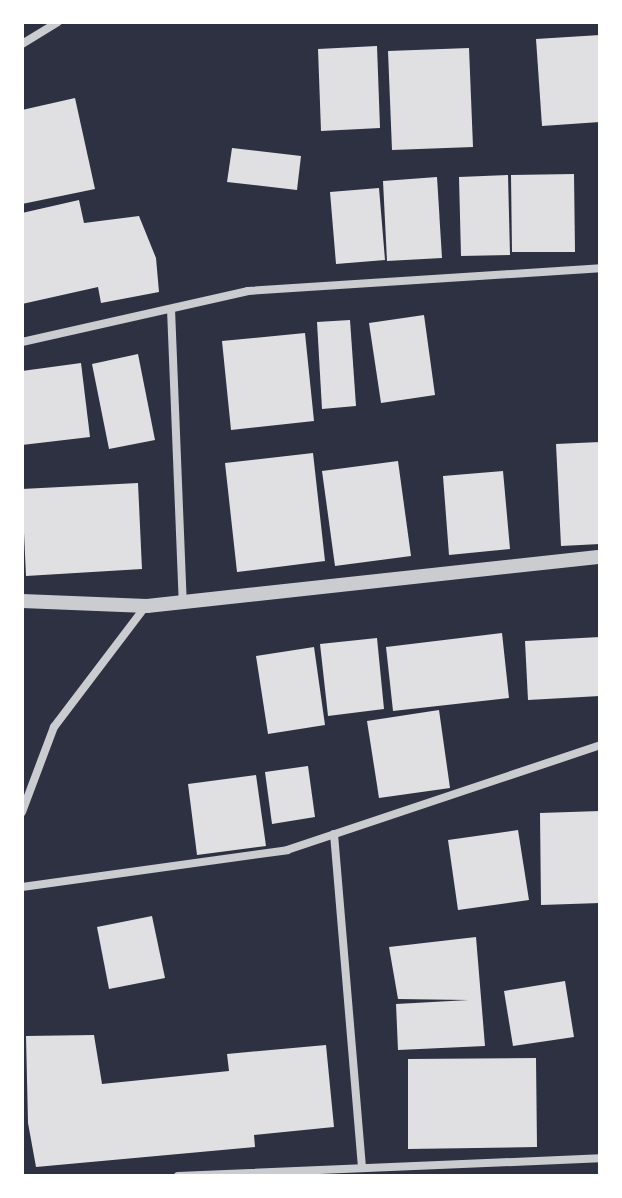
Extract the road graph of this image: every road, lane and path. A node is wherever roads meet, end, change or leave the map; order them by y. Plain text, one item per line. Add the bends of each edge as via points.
1 (58, 22) edge
2 (22, 44) edge
3 (600, 268) edge
4 (171, 309) junction
5 (22, 342) edge
6 (600, 557) edge
7 (22, 601) edge
8 (183, 602) junction
9 (147, 606) junction
10 (600, 745) edge
11 (22, 812) edge
12 (334, 834) junction
13 (22, 887) edge
14 (600, 1158) edge
15 (362, 1167) junction
16 (178, 1176) edge

1 - 2 street
3 - 4 street via 248,291
4 - 5 street
4 - 8 street
6 - 8 street
7 - 9 street
8 - 9 street
9 - 11 street via 54,727
10 - 12 street
12 - 13 street via 287,850
12 - 15 street
14 - 15 street
15 - 16 street

